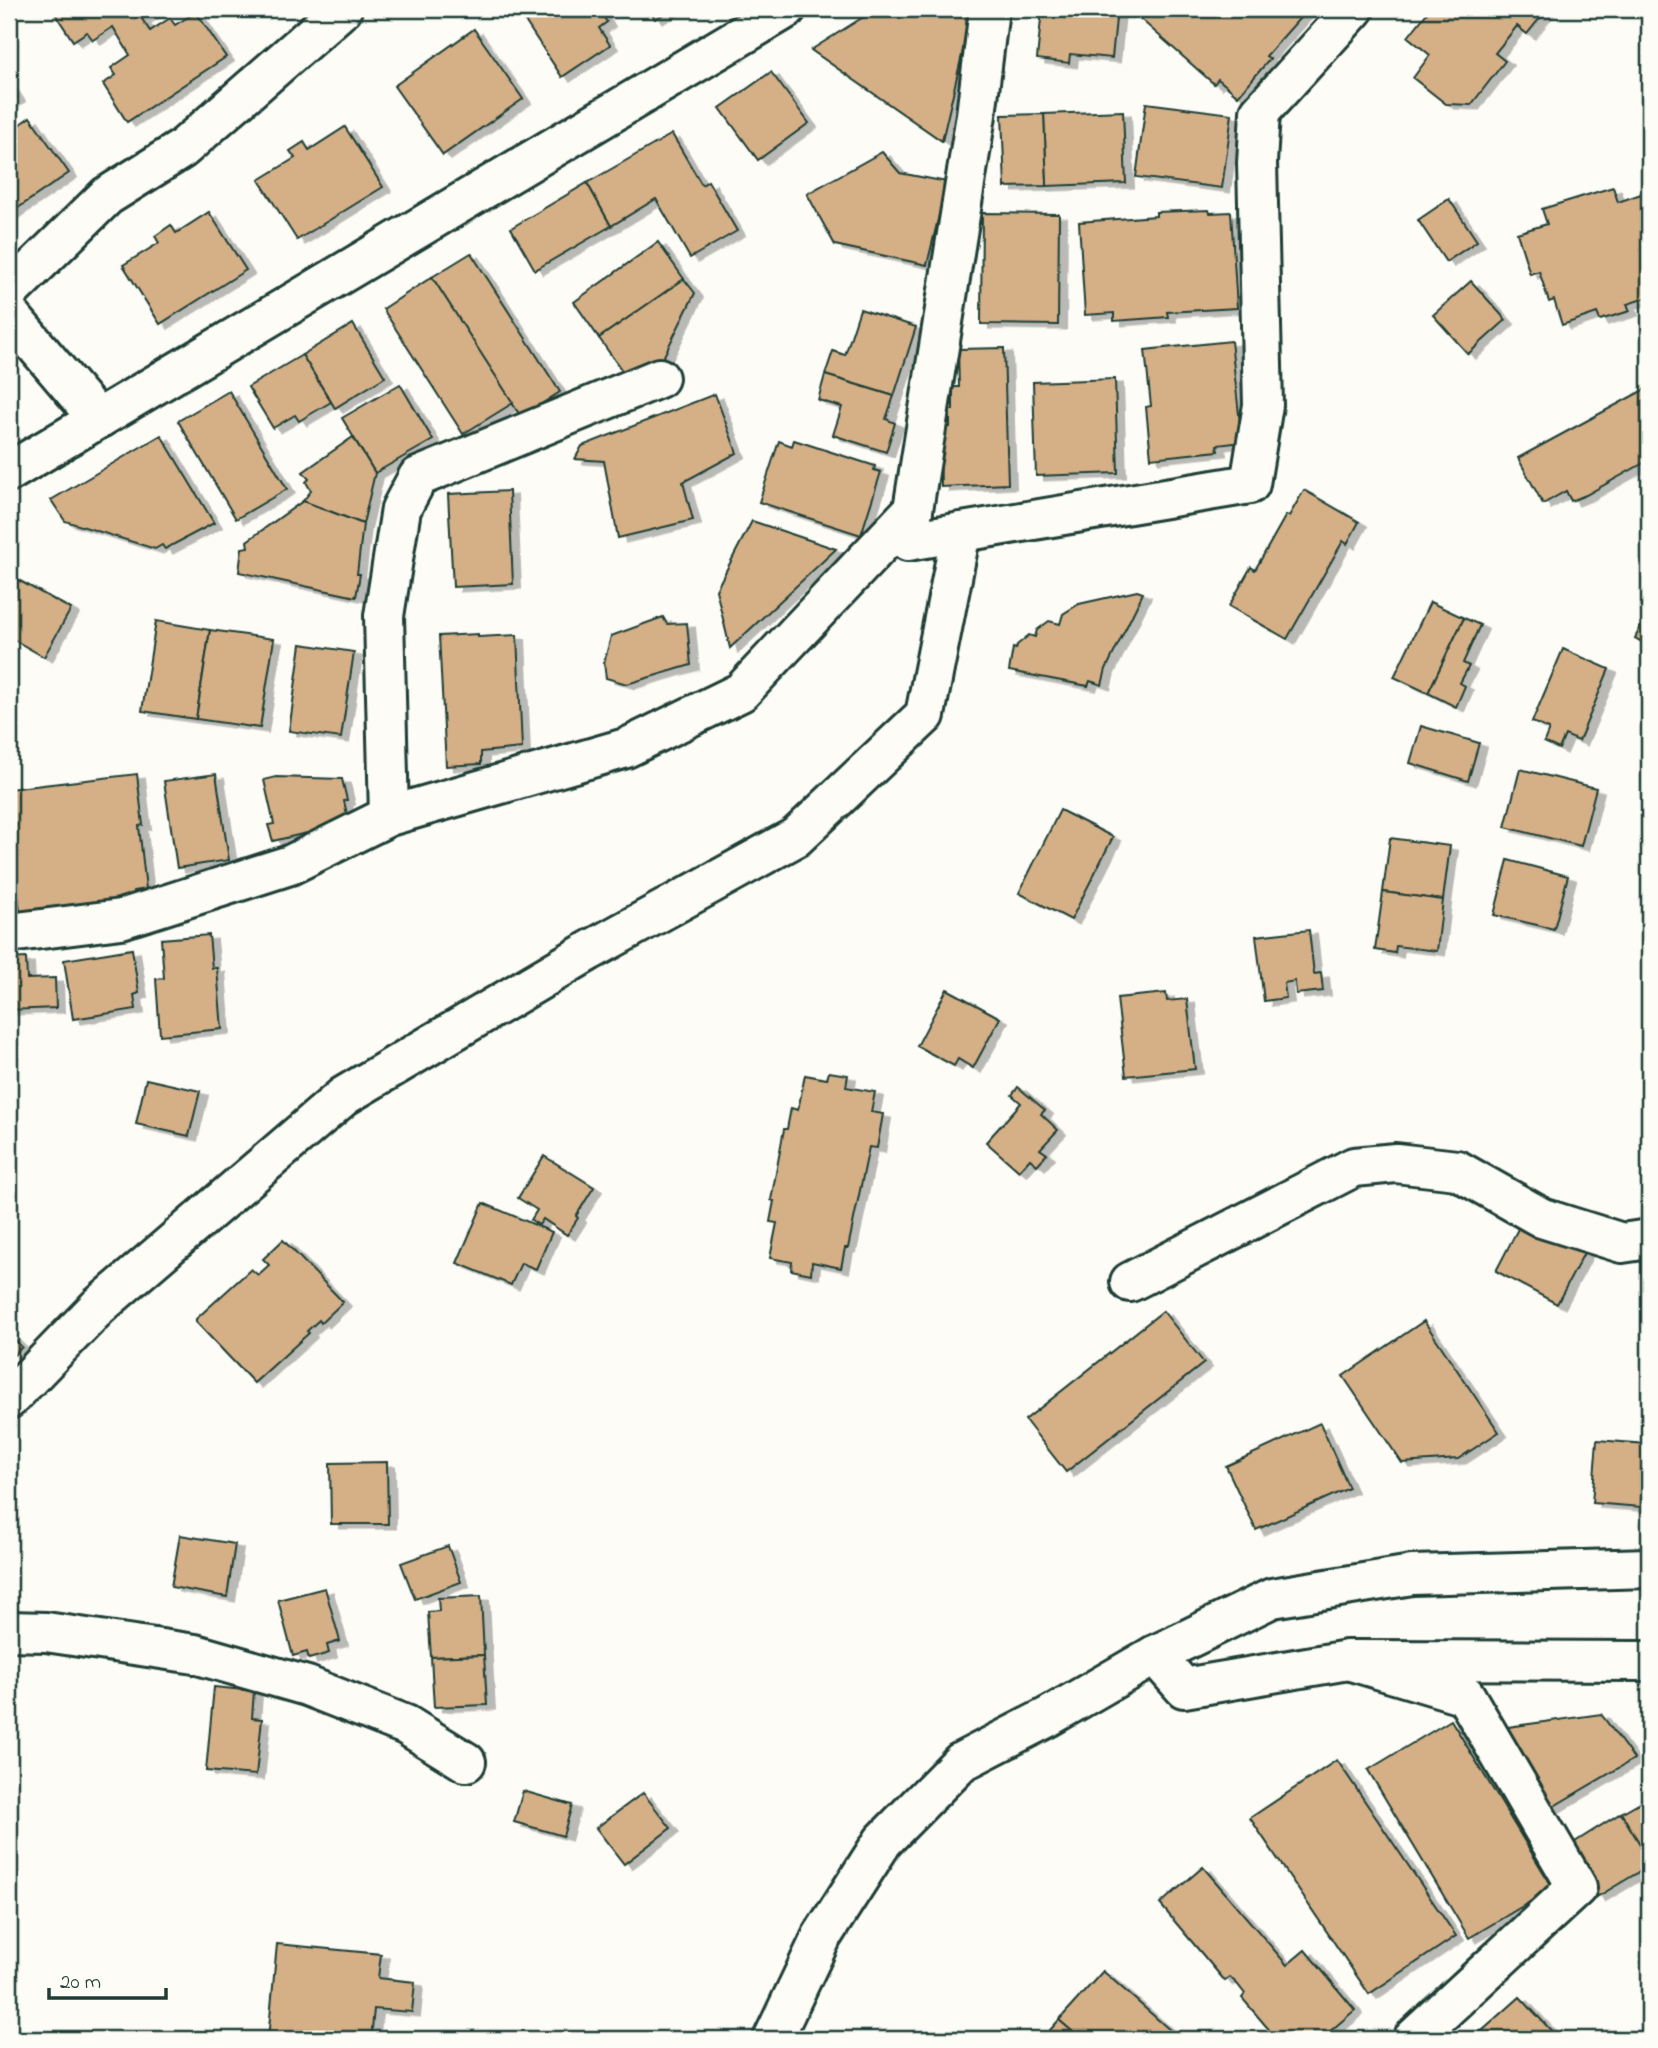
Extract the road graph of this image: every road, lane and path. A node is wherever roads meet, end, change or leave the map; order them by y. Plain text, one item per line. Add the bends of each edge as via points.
1 (342, 9) edge
2 (786, 9) edge
3 (989, 9) edge
4 (1354, 9) edge
5 (9, 292) edge
6 (9, 314) edge
7 (659, 378) dead end
8 (98, 419) junction
9 (9, 471) edge
10 (913, 510) junction
11 (961, 532) junction
12 (389, 816) junction
13 (9, 933) edge
14 (1649, 1239) edge
15 (1130, 1282) dead end
16 (9, 1399) edge
17 (1649, 1568) edge
18 (9, 1631) edge
19 (1155, 1655) junction
20 (1348, 1660) junction
21 (1649, 1661) edge
22 (466, 1762) dead end
23 (773, 2039) edge
24 (1413, 2039) edge

1 - 5 street via 182,149 107,196
2 - 8 street
3 - 10 street
4 - 11 street via 1260,112 1256,163 1263,405 1250,484
6 - 8 street
7 - 12 street via 418,477 401,509 384,616
8 - 9 street
10 - 11 street via 908,541
10 - 12 street via 741,692 626,748
11 - 16 street via 925,715 796,837 589,951 344,1096 99,1306
12 - 13 street via 290,865 121,919
14 - 15 street via 1622,1243 1542,1218 1457,1170 1396,1163 1354,1167
17 - 19 street via 1412,1576 1272,1598
18 - 22 street via 46,1632 195,1654 307,1686 406,1725
19 - 20 street via 1184,1688
19 - 23 street via 961,1762 883,1841 822,1936
20 - 21 street
20 - 24 street via 1465,1695 1577,1887

